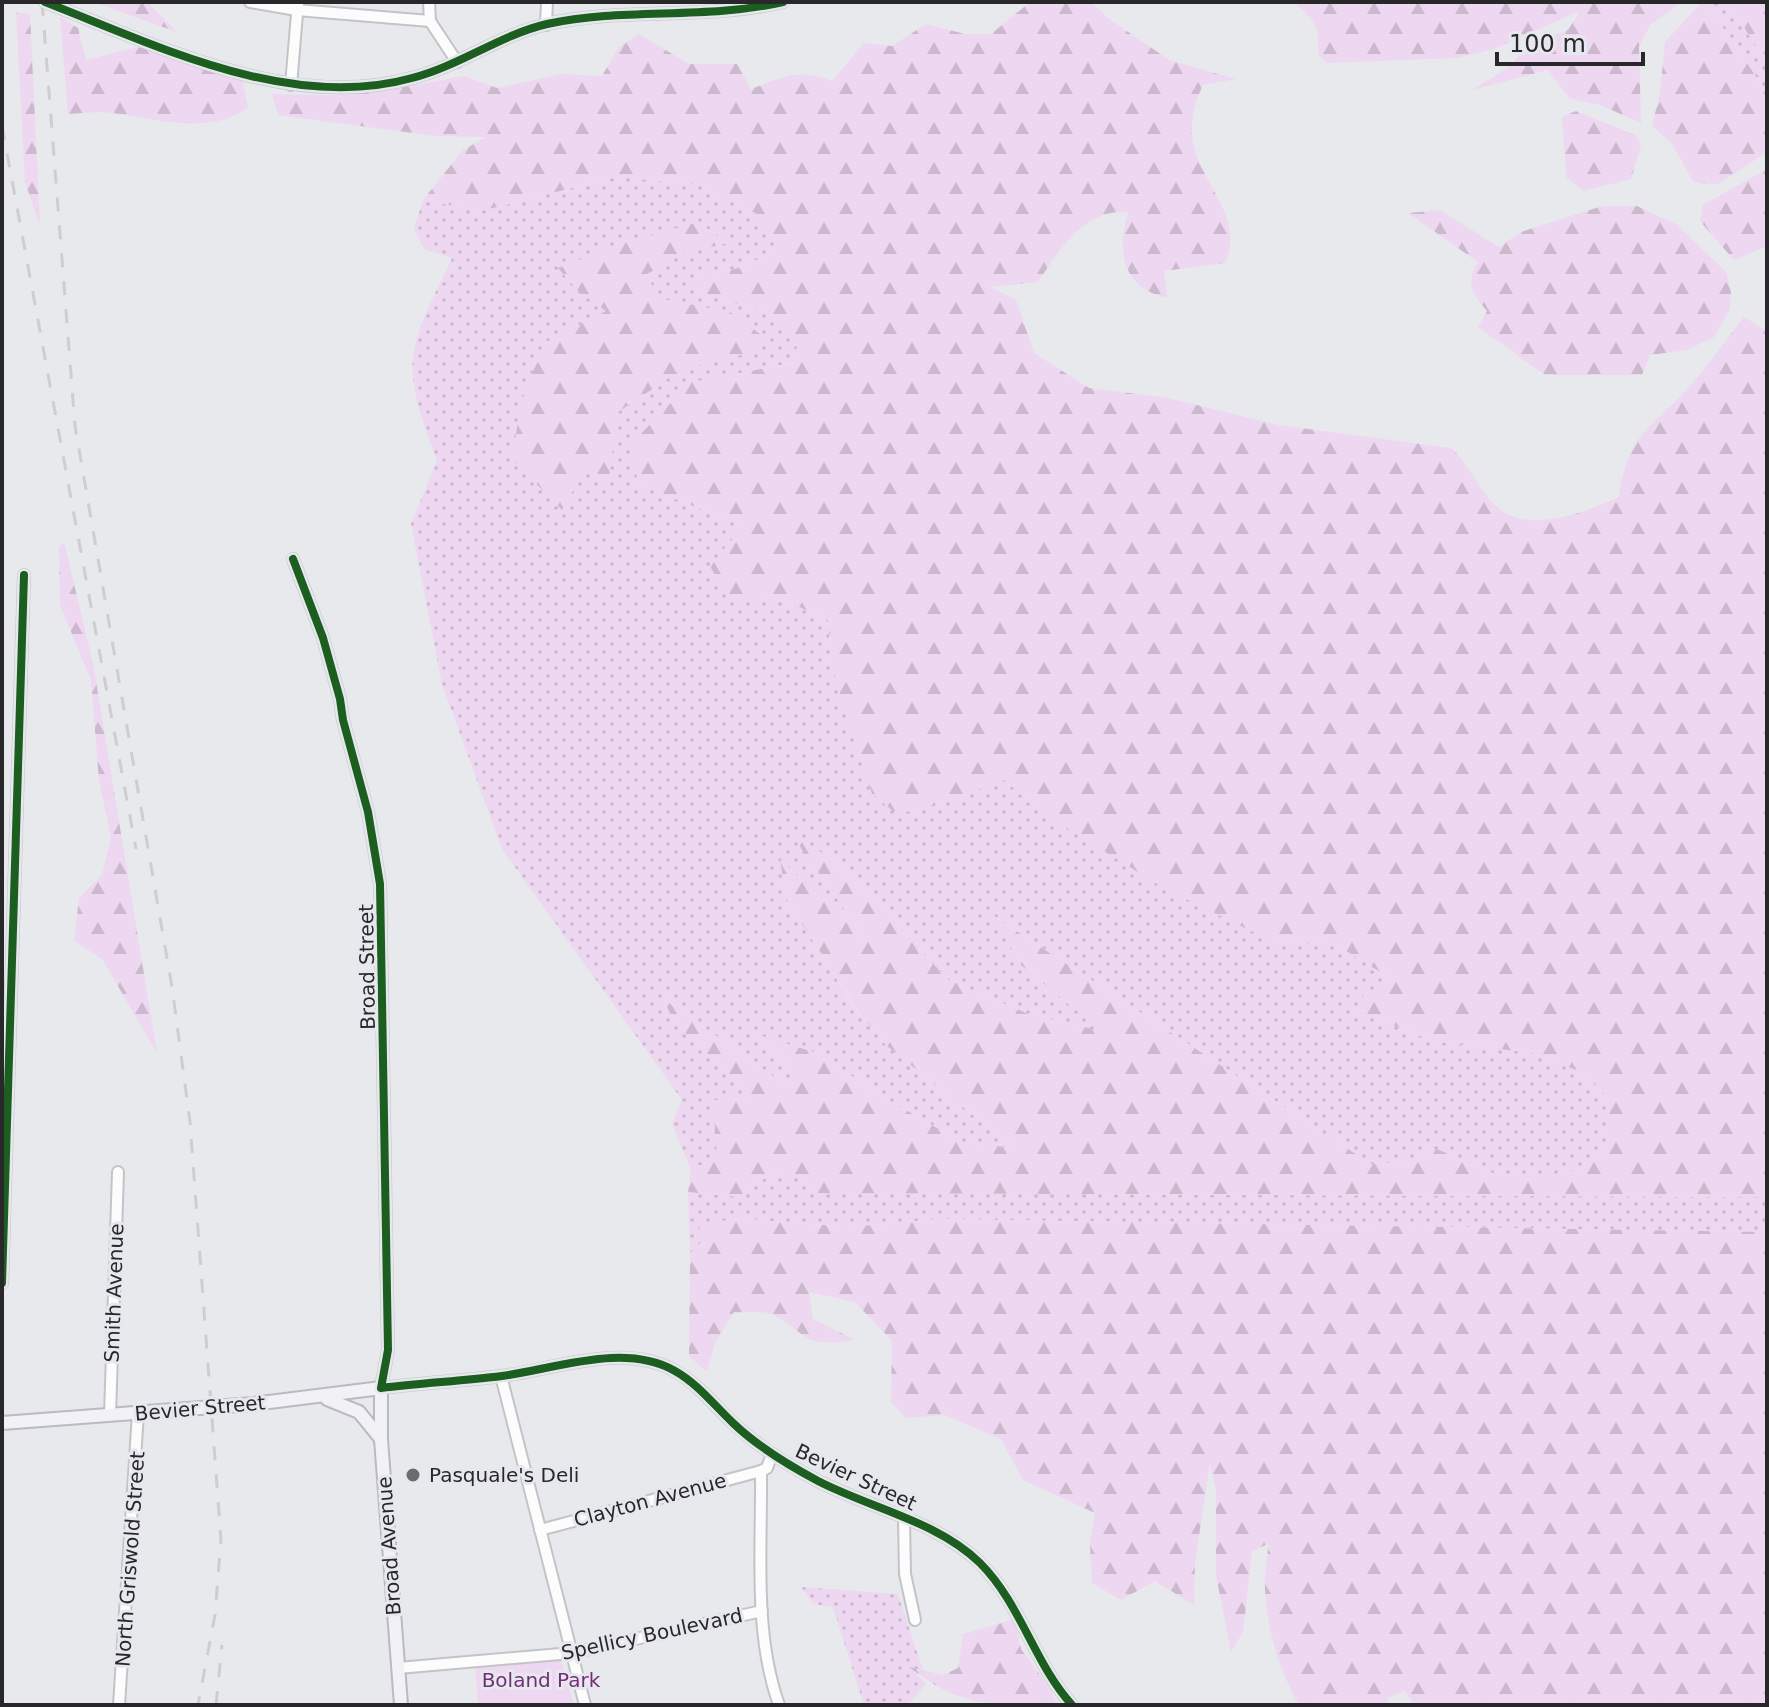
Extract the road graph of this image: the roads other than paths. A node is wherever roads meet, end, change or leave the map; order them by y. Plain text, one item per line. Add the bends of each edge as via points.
1 (45, 2) edge
2 (250, 2) edge
3 (429, 2) edge
4 (547, 2) edge
5 (783, 2) edge
6 (298, 6) edge
7 (430, 21) junction
8 (546, 25) junction
9 (457, 62) junction
10 (291, 85) junction
11 (293, 559) dead end
12 (24, 575) dead end
13 (118, 1172) dead end
14 (2, 1283) edge
15 (501, 1376) junction
16 (381, 1388) junction
17 (308, 1398) junction
18 (138, 1413) junction
19 (110, 1415) junction
20 (2, 1423) edge
21 (381, 1439) junction
22 (772, 1454) junction
23 (761, 1471) junction
24 (904, 1519) junction
25 (540, 1530) junction
26 (762, 1611) junction
27 (915, 1620) dead end
28 (572, 1653) junction
29 (398, 1668) junction
30 (119, 1705) edge
31 (401, 1705) edge
32 (585, 1705) edge
33 (779, 1705) edge
34 (1072, 1705) edge

1 - 10 street via 254,78
2 - 6 street
3 - 7 street
4 - 8 street
5 - 8 street via 732,11
6 - 7 street
6 - 10 street
7 - 9 street
8 - 9 street
9 - 10 street via 367,88
11 - 16 street, Broad Street via 337,688 380,884 388,1350
12 - 14 street
13 - 19 street, Smith Avenue
15 - 16 street, Bevier Street
15 - 22 street, Bevier Street via 631,1358 661,1364 684,1376
15 - 25 street
16 - 17 main road, Bevier Street
16 - 21 main road, Broad Avenue
17 - 18 main road, Bevier Street
17 - 21 main road via 338,1401 354,1409
18 - 19 main road, Bevier Street
18 - 30 street, North Griswold Street
19 - 20 main road, Bevier Street
21 - 29 main road, Broad Avenue
22 - 23 street
22 - 24 street, Bevier Street
23 - 25 street, Clayton Avenue
23 - 26 street
24 - 27 street via 905,1574
24 - 34 street, Bevier Street via 946,1537 979,1562 1005,1594
25 - 28 street
26 - 28 street, Spellicy Boulevard
26 - 33 street, Spellicy Boulevard via 767,1666
28 - 29 street, Spellicy Boulevard
28 - 32 street
29 - 31 main road, Broad Avenue

